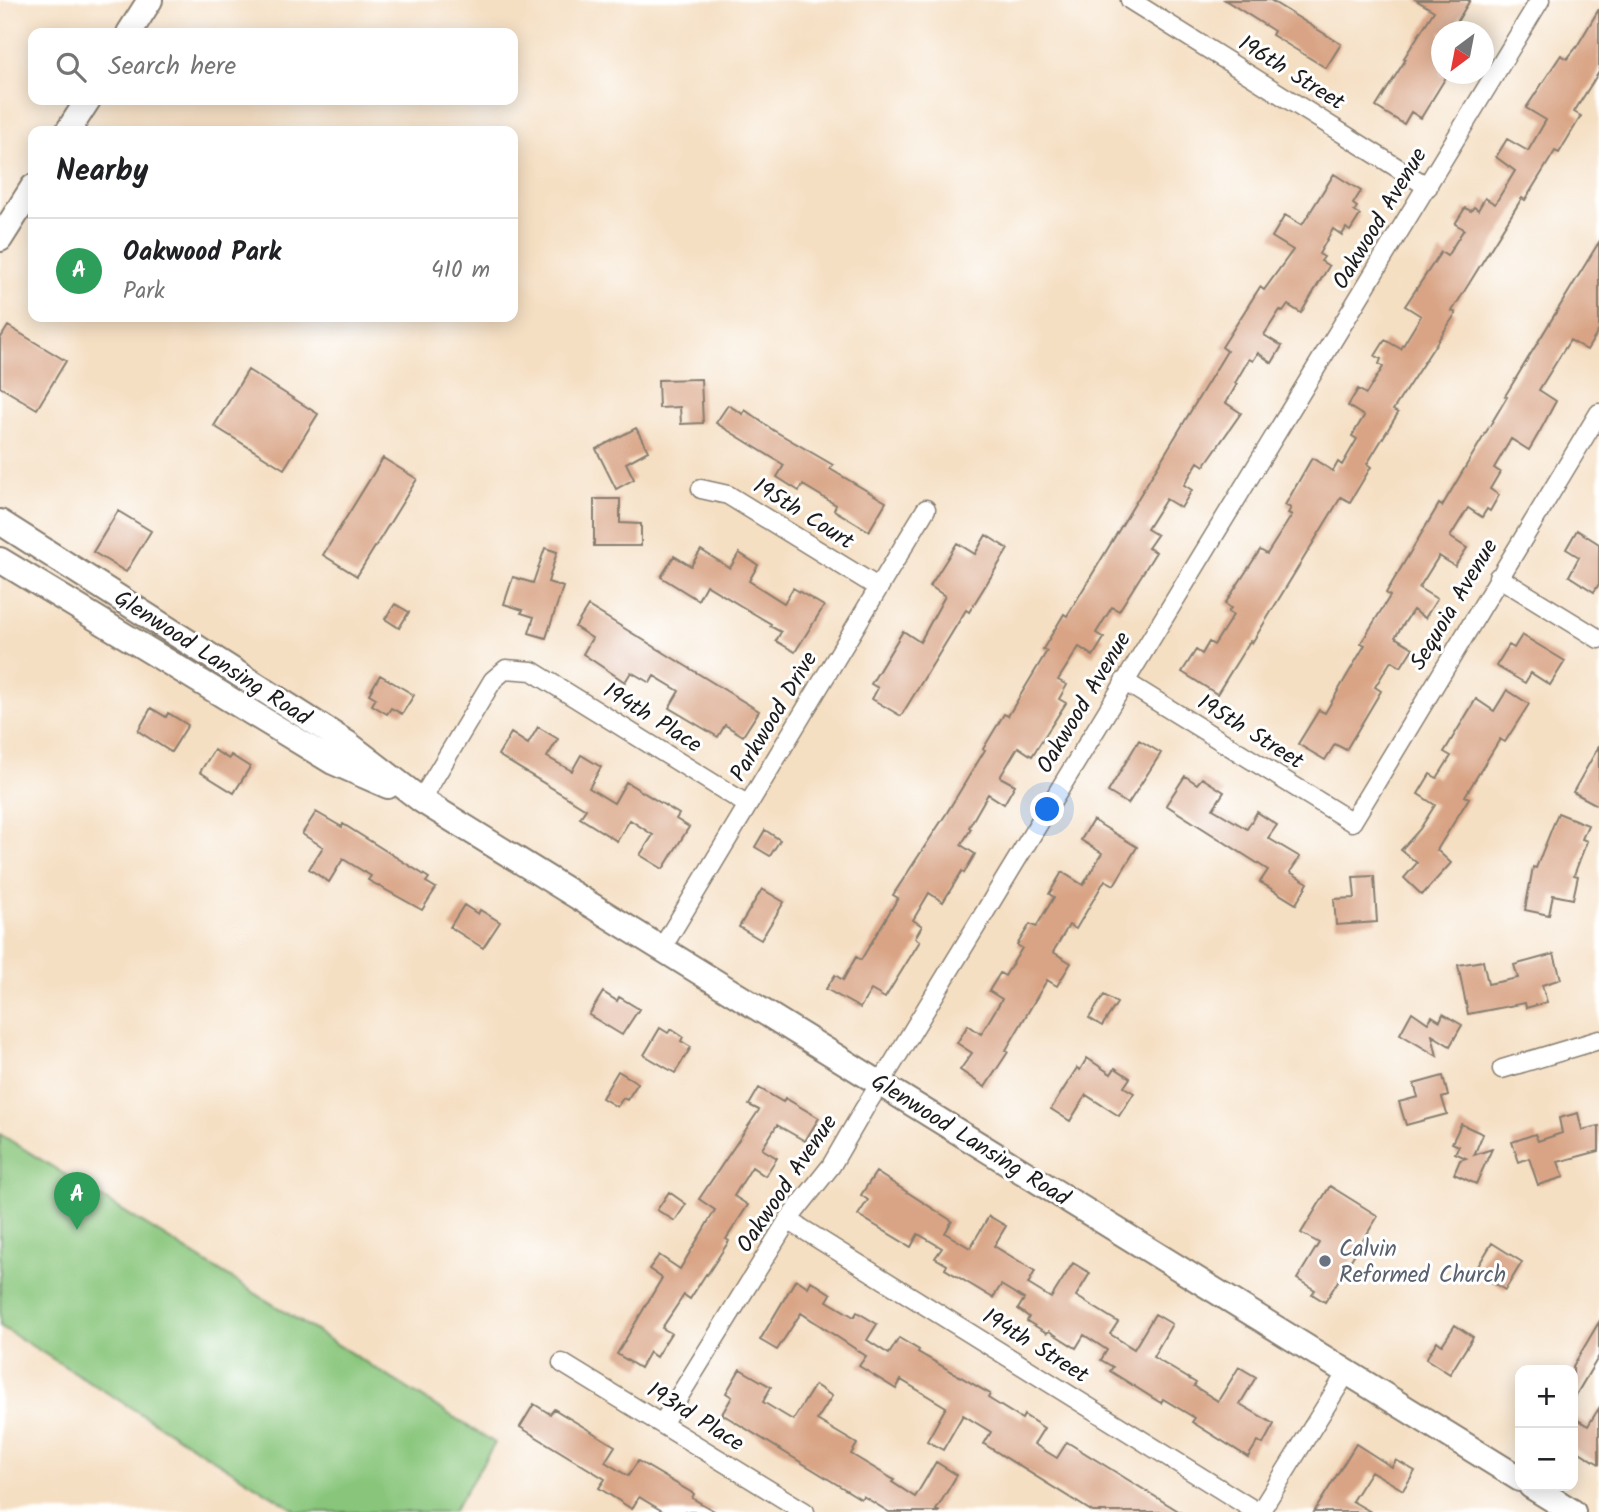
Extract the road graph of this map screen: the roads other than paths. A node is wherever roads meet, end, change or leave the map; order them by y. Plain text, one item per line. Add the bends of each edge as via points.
1 (150, 0) edge
2 (1130, 0) edge
3 (1540, 0) edge
4 (132, 28) edge
5 (85, 105) edge
6 (71, 126) edge
7 (1428, 187) junction
8 (28, 195) edge
9 (0, 239) edge
10 (1599, 413) edge
11 (701, 489) dead end
12 (926, 509) dead end
13 (0, 522) edge
14 (0, 560) edge
15 (1498, 577) junction
16 (879, 588) junction
17 (1599, 639) edge
18 (1124, 681) junction
19 (421, 800) junction
20 (748, 805) junction
21 (1352, 822) joint
22 (662, 948) junction
23 (1599, 1040) edge
24 (1502, 1069) dead end
25 (880, 1084) junction
26 (788, 1220) junction
27 (562, 1363) dead end
28 (1347, 1372) junction
29 (662, 1424) junction
30 (1515, 1476) edge
31 (1539, 1491) edge
32 (805, 1512) edge
33 (1259, 1512) edge
34 (1573, 1512) edge

1 - 4 main road
2 - 7 street, 196th Street
3 - 7 street, Oakwood Avenue
5 - 6 main road
7 - 18 street, Oakwood Avenue
8 - 9 main road
10 - 15 street, Sequoia Avenue
11 - 16 street, 195th Court via 727,495
12 - 16 street, Parkwood Drive
13 - 19 main road, Glenwood Lansing Road via 347,743
14 - 19 main road, Glenwood Lansing Road via 333,762
15 - 17 street
15 - 21 street, Sequoia Avenue
16 - 20 street, Parkwood Drive
18 - 21 street, 195th Street
18 - 25 street, Oakwood Avenue
19 - 20 street, 194th Place via 493,680 506,669 532,671
19 - 22 main road, Glenwood Lansing Road
20 - 22 street, Parkwood Drive
22 - 25 main road, Glenwood Lansing Road
23 - 24 street
25 - 26 street, Oakwood Avenue via 831,1166
25 - 28 main road, Glenwood Lansing Road
26 - 29 street, Oakwood Avenue
26 - 33 street, 194th Street
27 - 29 street, 193rd Place
28 - 30 main road, Glenwood Lansing Road
28 - 33 street
29 - 32 street, 193rd Place
31 - 34 main road

